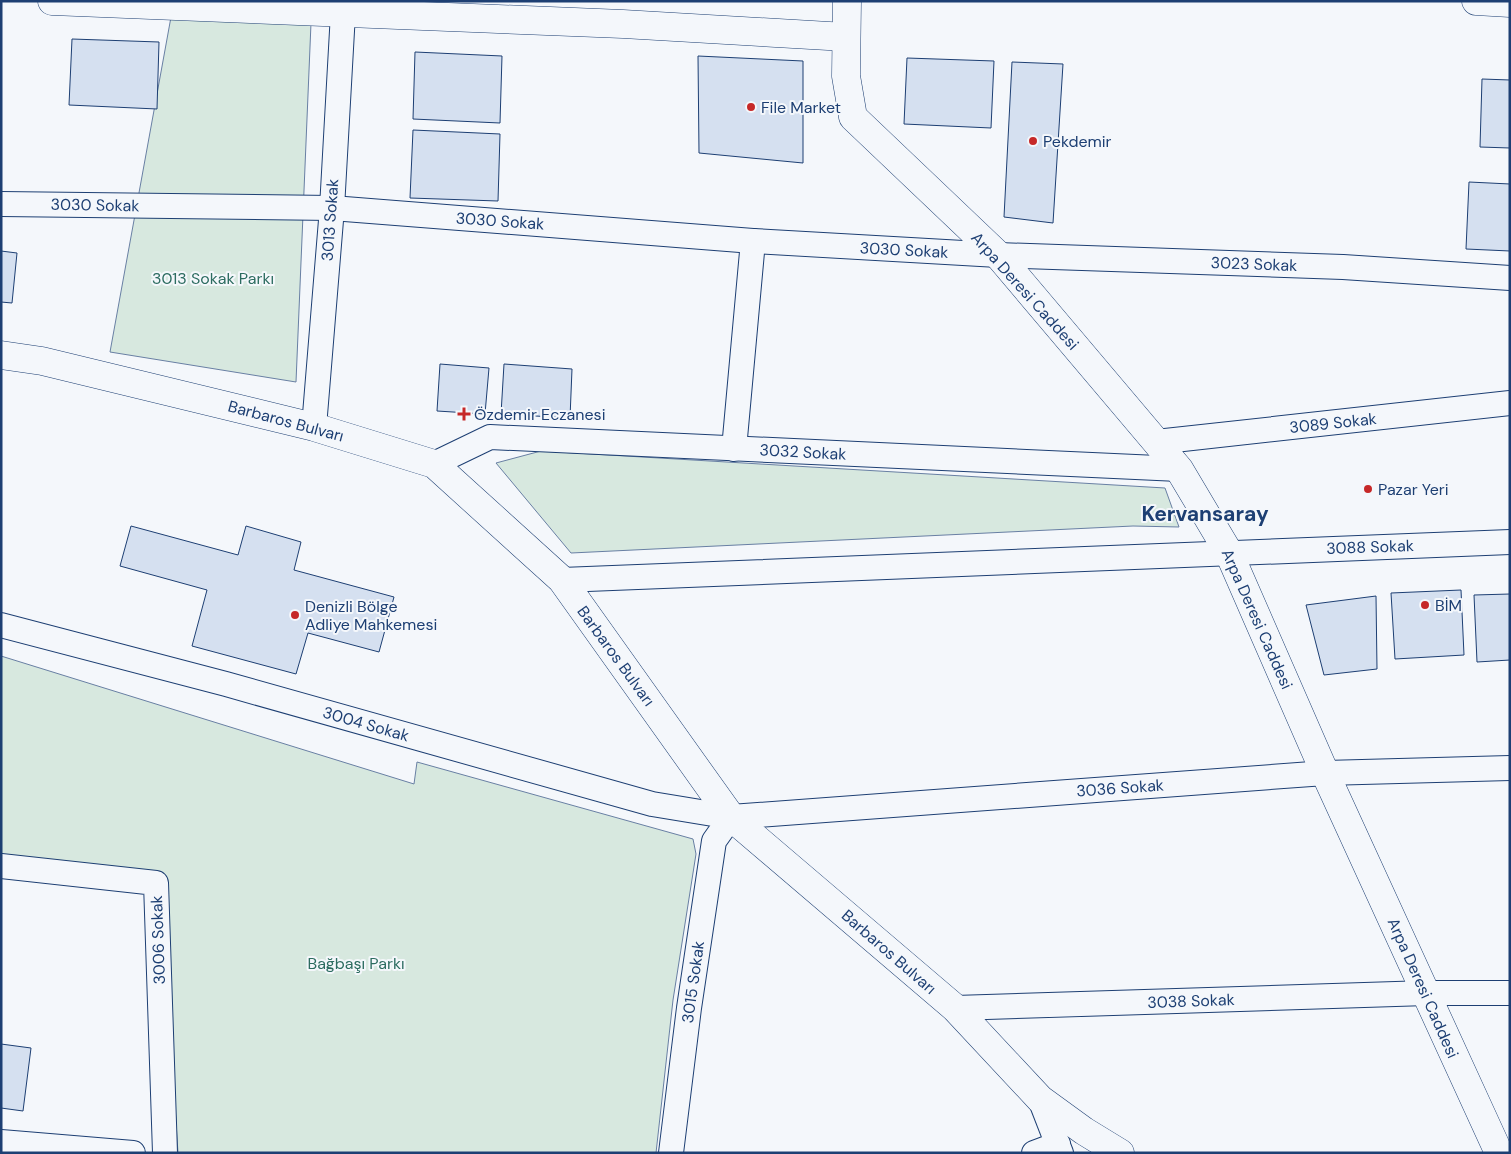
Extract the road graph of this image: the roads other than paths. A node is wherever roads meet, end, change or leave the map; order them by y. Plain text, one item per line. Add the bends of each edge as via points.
1 (52, 1) edge
2 (847, 1) edge
3 (1476, 1) edge
4 (1510, 3) edge
5 (343, 13) junction
6 (846, 37) junction
7 (1, 204) edge
8 (332, 208) junction
9 (753, 241) junction
10 (998, 255) junction
11 (1510, 278) edge
12 (1, 355) edge
13 (1510, 403) edge
14 (314, 427) junction
15 (1156, 442) junction
16 (734, 449) junction
17 (434, 464) junction
18 (1179, 469) junction
19 (1510, 542) edge
20 (1229, 553) junction
21 (562, 580) junction
22 (1, 624) edge
23 (1510, 768) edge
24 (1325, 773) junction
25 (731, 817) junction
26 (1, 866) edge
27 (1427, 993) junction
28 (1510, 993) edge
29 (955, 1008) junction
30 (1040, 1099) junction
31 (1, 1142) edge
32 (1060, 1149) edge
33 (133, 1153) edge
34 (165, 1153) edge
35 (671, 1153) edge
36 (1034, 1153) edge
37 (1120, 1153) edge
38 (1499, 1153) edge

1 - 5 street
2 - 6 street, Arpa Deresi Caddesi
3 - 4 street
5 - 6 street
5 - 8 street, 3013 Sokak
6 - 10 street, Arpa Deresi Caddesi via 846,76 853,117
7 - 8 street, 3030 Sokak
8 - 9 street, 3030 Sokak
8 - 14 street, 3013 Sokak
9 - 10 street, 3030 Sokak
9 - 16 street
10 - 11 street, 3023 Sokak via 1343,267
10 - 15 street, Arpa Deresi Caddesi
12 - 14 street, Barbaros Bulvarı via 42,361
13 - 15 street, 3089 Sokak
14 - 17 street, Barbaros Bulvarı
15 - 18 street, Arpa Deresi Caddesi
16 - 17 street, 3032 Sokak via 490,436
16 - 18 street, 3032 Sokak
17 - 21 street, Barbaros Bulvarı
18 - 20 street, Arpa Deresi Caddesi
19 - 20 street, 3088 Sokak
20 - 21 street, 3088 Sokak
20 - 24 street, Arpa Deresi Caddesi
21 - 25 street, Barbaros Bulvarı
22 - 25 street, 3004 Sokak via 652,804
23 - 24 street, 3036 Sokak
24 - 25 street, 3036 Sokak
24 - 27 street, Arpa Deresi Caddesi
25 - 29 street, Barbaros Bulvarı
25 - 35 street, 3015 Sokak via 714,841
26 - 34 street, 3006 Sokak via 156,883
27 - 28 street, 3038 Sokak
27 - 29 street, 3038 Sokak
27 - 38 street, Arpa Deresi Caddesi via 1438,1024
29 - 30 street, Barbaros Bulvarı
30 - 32 street
30 - 37 street, Barbaros Bulvarı
31 - 33 street
32 - 36 street

